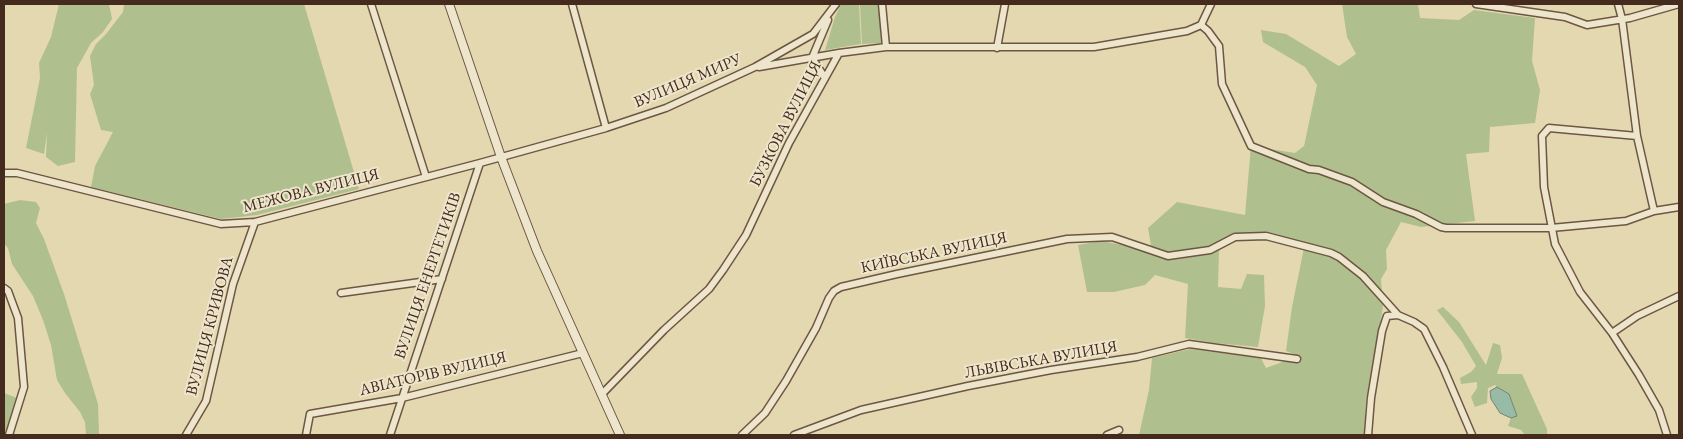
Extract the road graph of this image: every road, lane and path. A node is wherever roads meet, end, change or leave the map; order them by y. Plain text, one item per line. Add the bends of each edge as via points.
1 (371, 4) edge
2 (449, 4) edge
3 (572, 4) edge
4 (836, 4) edge
5 (882, 4) edge
6 (1005, 4) edge
7 (1211, 4) edge
8 (1476, 4) edge
9 (1618, 4) edge
10 (1679, 4) edge
11 (831, 12) junction
12 (1622, 19) junction
13 (1201, 25) junction
14 (886, 47) junction
15 (997, 48) junction
16 (839, 53) junction
17 (812, 58) junction
18 (755, 67) junction
19 (824, 78) junction
20 (606, 128) junction
21 (1637, 136) junction
22 (501, 157) junction
23 (480, 163) junction
24 (4, 173) edge
25 (426, 177) junction
26 (1679, 207) edge
27 (1654, 211) junction
28 (255, 222) junction
29 (1551, 228) junction
30 (442, 279) junction
31 (4, 288) edge
32 (341, 293) dead end
33 (1679, 296) edge
34 (1398, 315) junction
35 (1612, 333) junction
36 (583, 353) junction
37 (1297, 359) dead end
38 (602, 394) junction
39 (402, 398) junction
40 (1119, 430) dead end
41 (812, 432) edge
42 (9, 435) edge
43 (186, 435) edge
44 (306, 435) edge
45 (390, 435) edge
46 (620, 435) edge
47 (742, 435) edge
48 (794, 435) edge
49 (1107, 435) edge
50 (1368, 435) edge
51 (1472, 435) edge
52 (1666, 435) edge

1 - 25 street
2 - 22 street
3 - 20 street
4 - 11 street, ВУЛИЦЯ МИРУ
5 - 14 street
6 - 15 street
7 - 13 street
8 - 12 street via 1565,17 1587,25
9 - 12 street
10 - 12 street
11 - 17 street
11 - 18 street, ВУЛИЦЯ МИРУ via 814,34
12 - 21 street
13 - 15 street, БУЗКОВА ВУЛИЦЯ via 1186,31 1094,47
13 - 29 street via 1219,46 1222,84 1250,146 1352,182 1383,202 1446,228
14 - 15 street, БУЗКОВА ВУЛИЦЯ
14 - 16 street, БУЗКОВА ВУЛИЦЯ
16 - 17 street
16 - 19 street, БУЗКОВА ВУЛИЦЯ
17 - 18 street
17 - 19 street
18 - 20 street, ВУЛИЦЯ МИРУ via 666,108
19 - 38 street, БУЗКОВА ВУЛИЦЯ via 746,235 723,270 708,289
20 - 22 street, ВУЛИЦЯ МИРУ
21 - 27 street
21 - 29 street via 1549,128 1542,136 1544,187
22 - 23 street, МЕЖОВА ВУЛИЦЯ
22 - 36 street via 537,251
23 - 25 street, МЕЖОВА ВУЛИЦЯ
23 - 30 street, ВУЛИЦЯ ЕНЕРГЕТИКІВ
24 - 28 street, МЕЖОВА ВУЛИЦЯ via 17,173 221,224
25 - 28 street, МЕЖОВА ВУЛИЦЯ
26 - 27 street
27 - 29 street via 1626,221
28 - 43 street, ВУЛИЦЯ КРИВОВА via 233,284 206,401
29 - 35 street via 1555,244 1580,292
30 - 32 street
30 - 39 street, ВУЛИЦЯ ЕНЕРГЕТИКІВ
31 - 42 street via 18,318 24,387
33 - 35 street via 1637,316
34 - 47 street, КИЇВСЬКА ВУЛИЦЯ via 1359,272 1331,253 1266,236 1235,237 1210,250 1168,256 1112,237 1067,239 897,274 834,291 786,381 765,413
34 - 50 street via 1387,316 1382,331
34 - 51 street via 1424,329
35 - 52 street via 1659,410
36 - 38 street
36 - 39 street, АВІАТОРІВ ВУЛИЦЯ
37 - 41 street, ЛЬВІВСЬКА ВУЛИЦЯ via 1189,344 861,410
38 - 46 street
39 - 44 street, АВІАТОРІВ ВУЛИЦЯ via 310,414
39 - 45 street, ВУЛИЦЯ ЕНЕРГЕТИКІВ
40 - 49 street
41 - 48 street, ЛЬВІВСЬКА ВУЛИЦЯ

